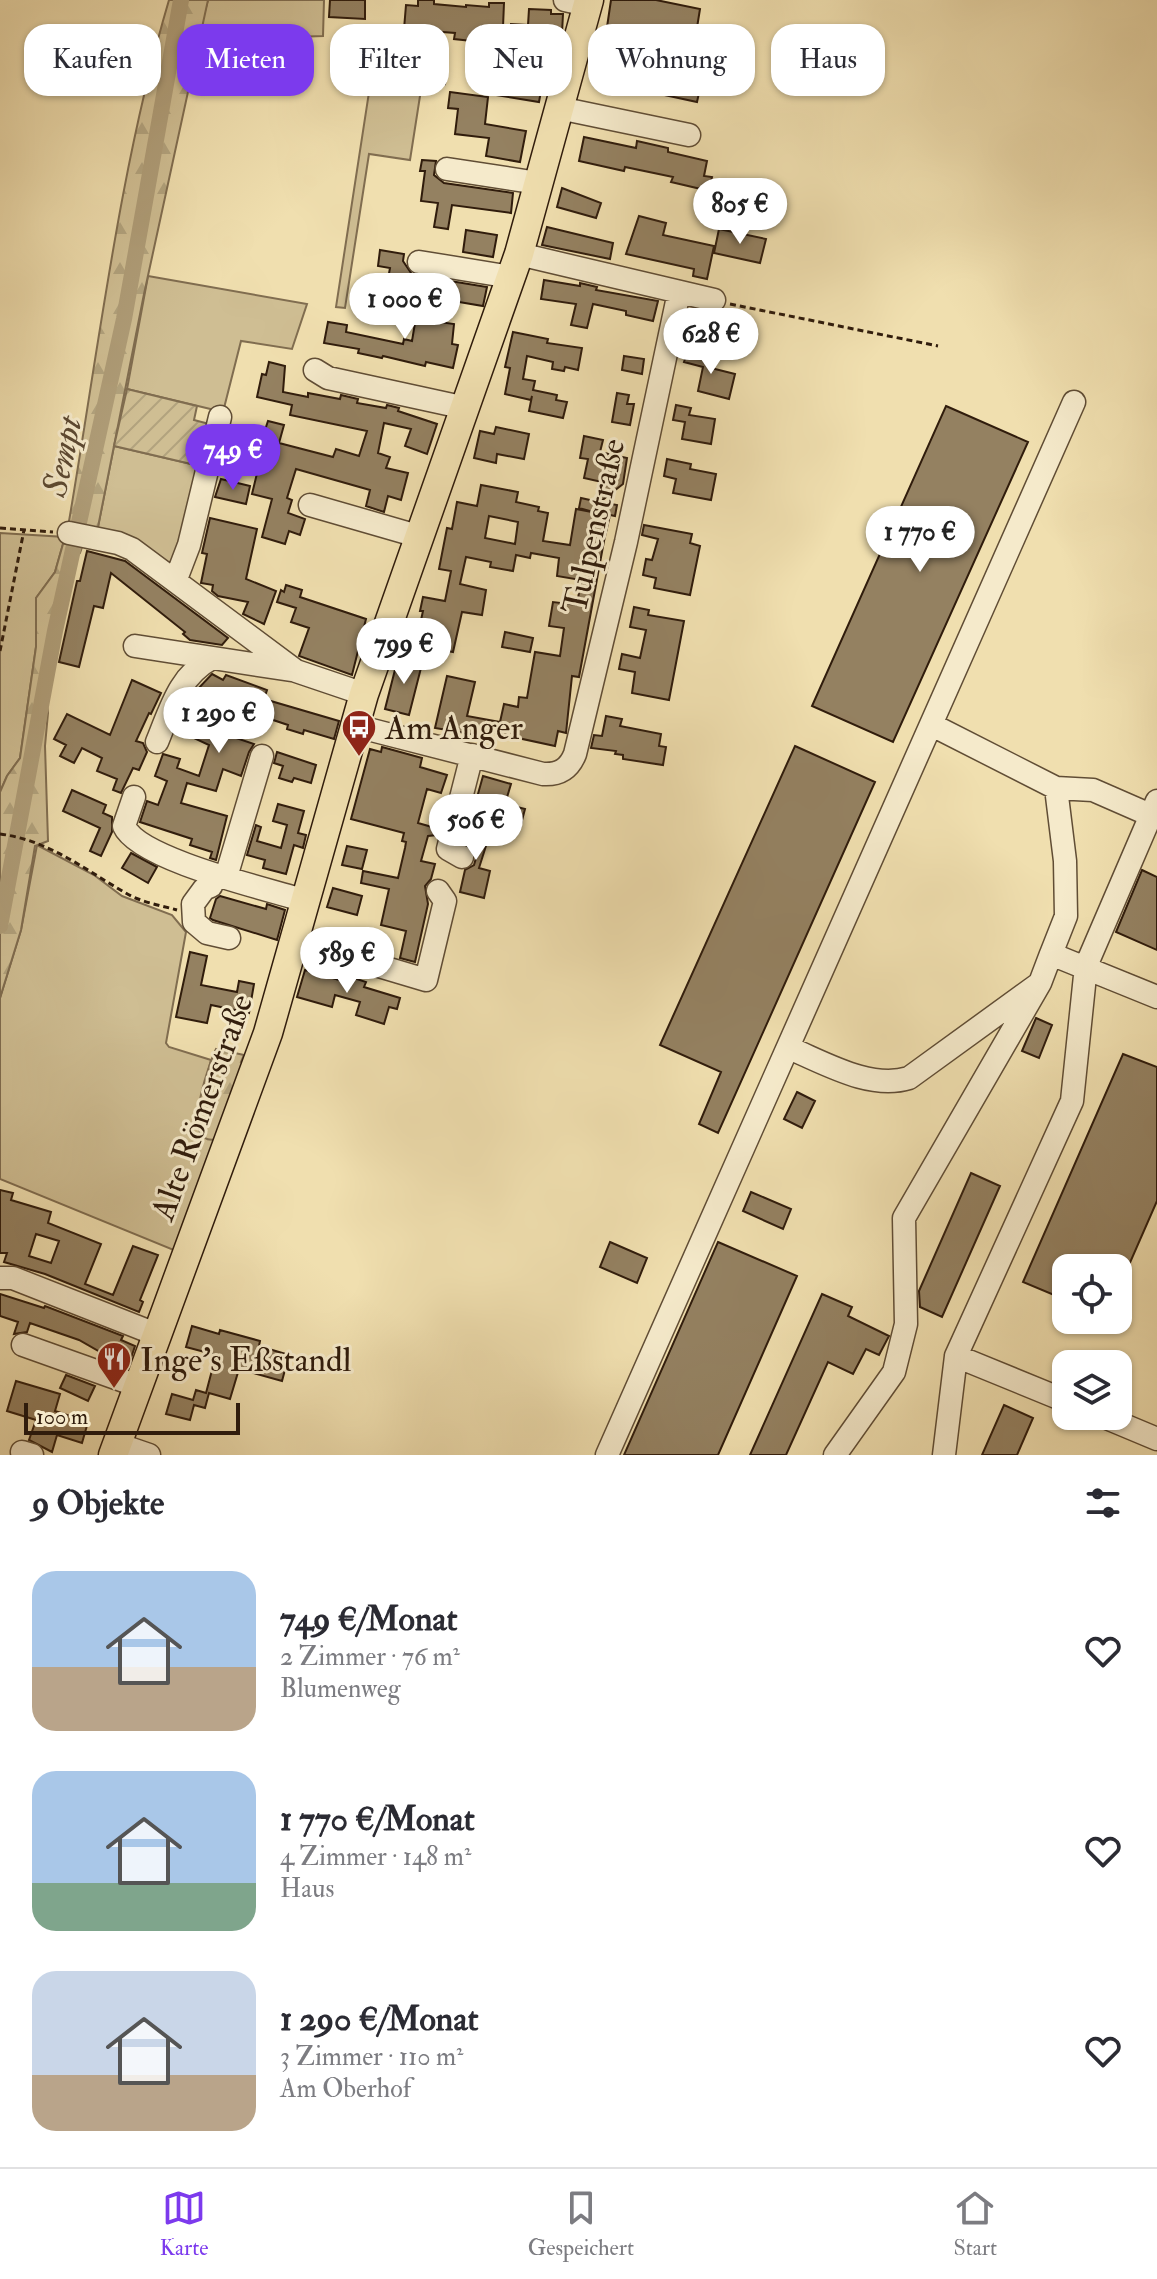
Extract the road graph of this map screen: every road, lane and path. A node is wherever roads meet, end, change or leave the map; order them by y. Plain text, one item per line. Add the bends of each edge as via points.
1 (580, 2) edge
2 (559, 108) junction
3 (689, 135) dead end
4 (447, 169) dead end
5 (538, 183) junction
6 (419, 262) dead end
7 (515, 265) junction
8 (679, 292) junction
9 (714, 300) joint
10 (938, 346) dead end
11 (315, 370) dead end
12 (1074, 402) dead end
13 (466, 408) junction
14 (220, 417) dead end
15 (310, 505) dead end
16 (0, 528) edge
17 (24, 530) junction
18 (79, 534) joint
19 (421, 537) junction
20 (176, 579) junction
21 (135, 646) dead end
22 (0, 651) edge
23 (212, 658) junction
24 (296, 671) junction
25 (364, 694) junction
26 (932, 725) junction
27 (356, 726) junction
28 (157, 742) dead end
29 (472, 755) junction
30 (262, 756) dead end
31 (1056, 788) junction
32 (134, 797) dead end
33 (1155, 812) edge
34 (124, 826) junction
35 (2, 835) edge
36 (114, 848) dead end
37 (462, 857) dead end
38 (218, 881) junction
39 (438, 891) dead end
40 (306, 901) junction
41 (192, 915) junction
42 (229, 938) dead end
43 (295, 941) junction
44 (1051, 954) junction
45 (1086, 966) junction
46 (1040, 983) junction
47 (1157, 997) edge
48 (789, 1048) junction
49 (0, 1278) edge
50 (158, 1335) junction
51 (23, 1345) dead end
52 (956, 1356) junction
53 (138, 1386) junction
54 (1052, 1395) edge
55 (1132, 1429) edge
56 (1157, 1439) edge
57 (115, 1450) edge
58 (149, 1455) edge
59 (607, 1455) edge
60 (835, 1455) edge
61 (944, 1455) edge

1 - 2 main road, Alte Römerstraße
2 - 3 street
2 - 5 main road, Alte Römerstraße
4 - 5 street
5 - 7 main road, Alte Römerstraße
6 - 7 street
7 - 8 street
7 - 13 main road, Alte Römerstraße
8 - 9 street
8 - 29 street, Tulpenstraße via 575,754 563,770 543,774
9 - 10 path
11 - 13 street via 328,378
12 - 26 street
13 - 19 main road, Alte Römerstraße
14 - 20 street
15 - 19 street
16 - 17 path
17 - 18 path
17 - 22 path
18 - 20 street via 132,549
19 - 25 main road, Alte Römerstraße
20 - 24 street
21 - 23 street
23 - 24 street
23 - 28 street via 182,683
24 - 25 street
25 - 27 main road, Alte Römerstraße
26 - 31 street
26 - 48 street
27 - 29 street
27 - 40 main road, Alte Römerstraße
29 - 37 street via 448,849
30 - 38 street
31 - 33 street via 1093,790
31 - 44 street via 1066,916
32 - 34 street
33 - 45 street
34 - 36 street
34 - 38 street via 128,836
35 - 41 path via 27,839 139,899
38 - 40 street
38 - 41 street via 196,897
39 - 43 street via 445,901 424,989
40 - 43 main road, Alte Römerstraße
41 - 42 street via 200,928
43 - 50 main road, Alte Römerstraße via 268,1033
44 - 45 street
44 - 46 street
45 - 47 street
45 - 52 street via 1072,1101
46 - 48 street via 909,1078 894,1082 855,1074
46 - 60 street via 904,1218 906,1324 894,1372
48 - 59 street
49 - 50 street via 13,1278
50 - 53 main road, Alte Römerstraße
51 - 53 street
52 - 54 street
52 - 61 street
53 - 57 main road, Alte Römerstraße
55 - 56 street
57 - 58 street

